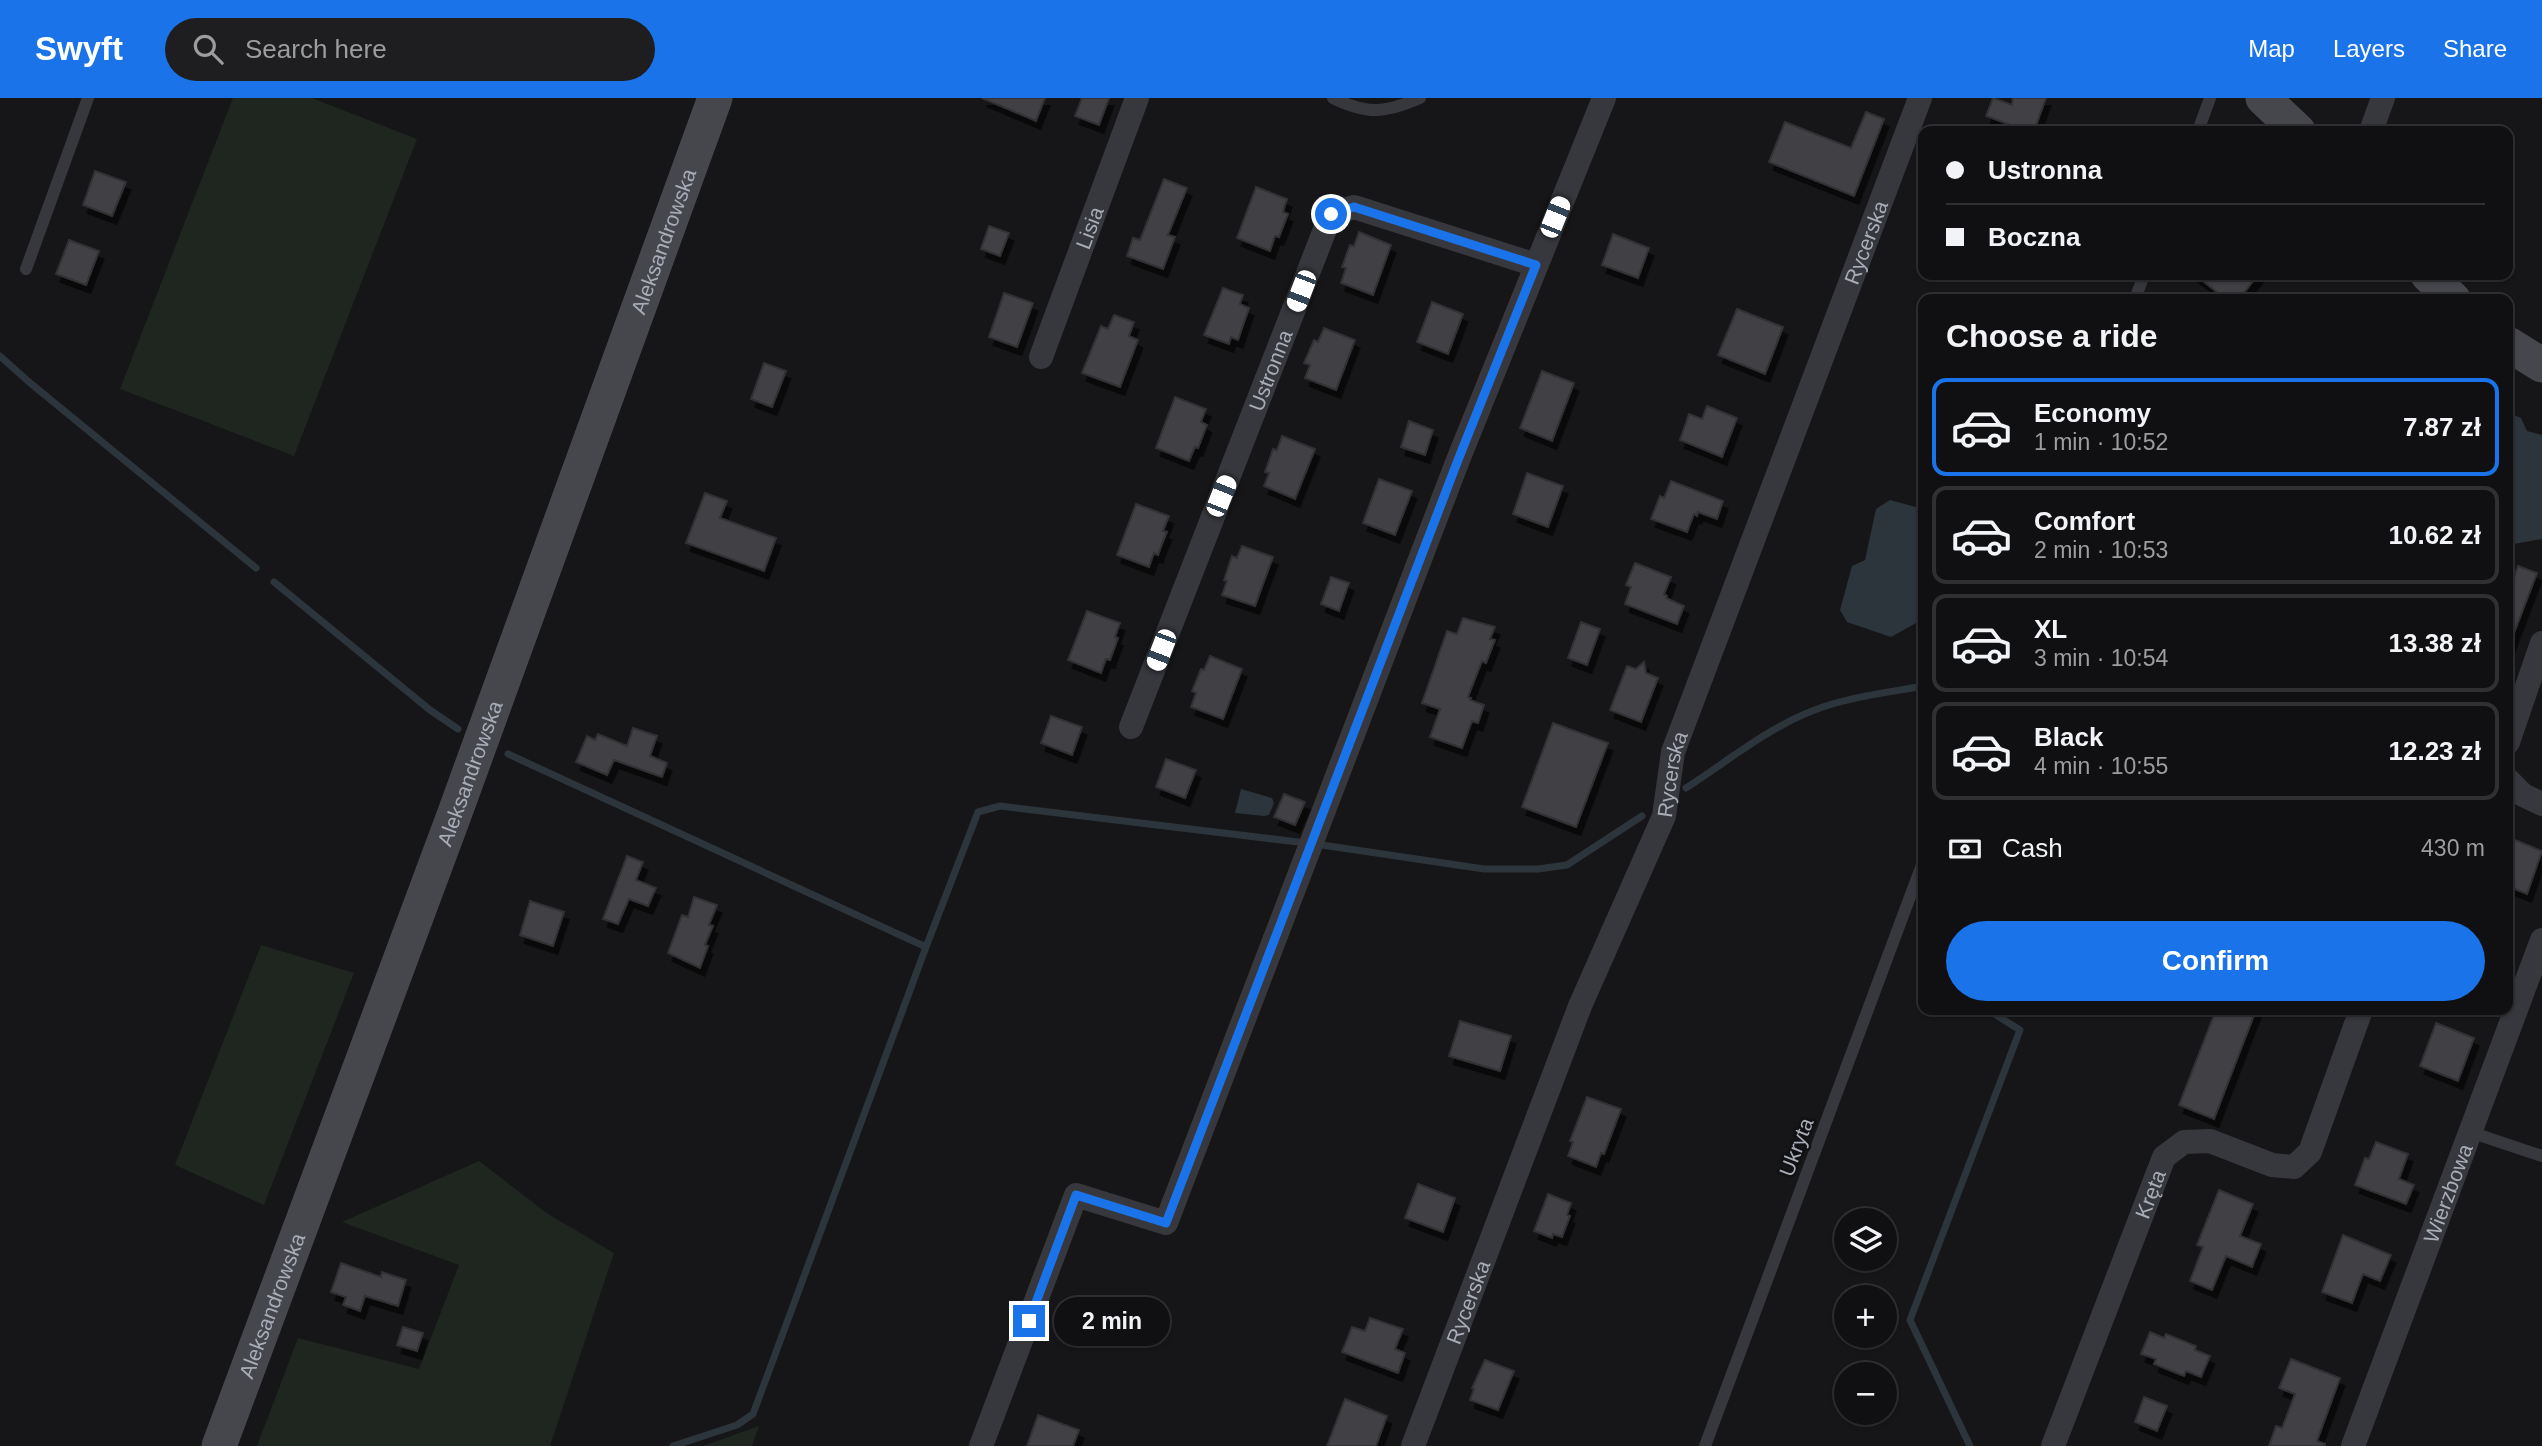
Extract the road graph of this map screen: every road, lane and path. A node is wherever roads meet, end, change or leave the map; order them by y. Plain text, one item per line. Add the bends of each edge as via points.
1 (88, 98) edge
2 (715, 98) edge
3 (1137, 98) edge
4 (1333, 98) edge
5 (1420, 98) edge
6 (1604, 98) edge
7 (1920, 98) edge
8 (2210, 98) edge
9 (2263, 98) edge
10 (2383, 98) edge
11 (2200, 126) edge
12 (2293, 126) edge
13 (2373, 126) edge
14 (1536, 265) junction
15 (26, 269) dead end
16 (2433, 280) edge
17 (2448, 294) edge
18 (2513, 347) edge
19 (1041, 357) dead end
20 (2542, 365) edge
21 (2542, 643) edge
22 (1131, 727) dead end
23 (2513, 727) edge
24 (2513, 785) edge
25 (2542, 804) edge
26 (1918, 875) edge
27 (2542, 940) edge
28 (2359, 1015) edge
29 (2470, 1132) junction
30 (2542, 1156) edge
31 (219, 1446) edge
32 (981, 1446) edge
33 (1413, 1446) edge
34 (1705, 1446) edge
35 (2053, 1446) edge
36 (2353, 1446) edge

1 - 15 lane
2 - 31 main road, Aleksandrowska
3 - 19 street, Lisia
4 - 5 lane via 1365,110 1392,110
6 - 14 street
7 - 33 street, Rycerska via 1673,752 1664,816 1580,1006
8 - 11 lane
9 - 12 main road
10 - 13 street
14 - 22 street, Ustronna via 1354,207 1331,214
14 - 32 street via 1166,1223 1076,1195
16 - 17 main road
18 - 20 main road
21 - 23 street
24 - 25 street
26 - 34 lane, Ukryta
27 - 29 street, Wierzbowa
28 - 35 street, Kręta via 2310,1152 2294,1167 2272,1165 2210,1141 2184,1142 2164,1157
29 - 30 lane
29 - 36 street, Wierzbowa

